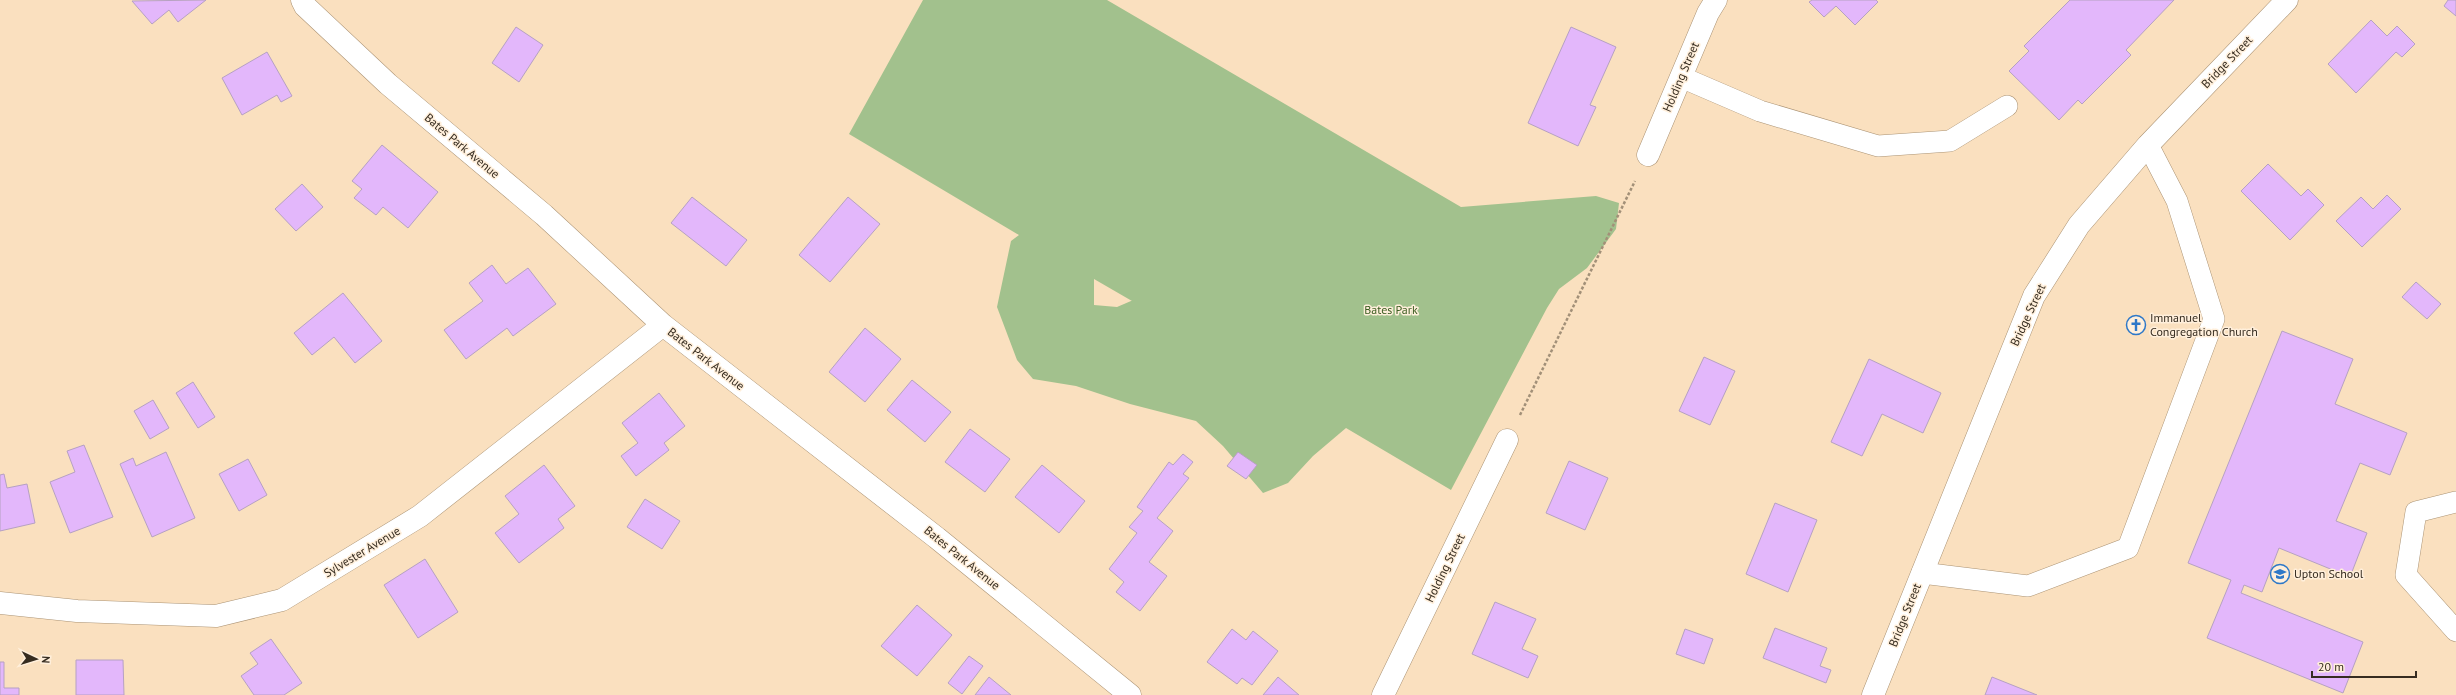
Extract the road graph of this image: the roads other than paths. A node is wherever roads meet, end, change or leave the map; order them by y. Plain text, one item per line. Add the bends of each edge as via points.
1 (302, 0) edge
2 (1716, 0) edge
3 (2288, 0) edge
4 (1681, 77) junction
5 (2007, 106) dead end
6 (2148, 145) junction
7 (1648, 155) road end
8 (663, 325) junction
9 (1507, 440) road end
10 (2456, 502) edge
11 (1922, 573) junction
12 (0, 603) edge
13 (2456, 631) edge
14 (1130, 695) edge
15 (1383, 695) edge
16 (1873, 695) edge

1 - 8 street, Bates Park Avenue via 388,84 544,215
2 - 4 street, Holding Street
3 - 6 street, Bridge Street
4 - 5 lane via 1760,111 1878,146 1950,141
4 - 7 street, Holding Street
6 - 11 street, Bridge Street via 2079,225 2034,296
6 - 11 lane via 2177,201 2214,319 2128,548 2028,586
8 - 12 street, Sylvester Avenue via 420,516 282,600 216,616 77,611
8 - 14 street, Bates Park Avenue via 936,538
9 - 15 street, Holding Street
10 - 13 lane via 2416,512 2406,575
11 - 16 street, Bridge Street

